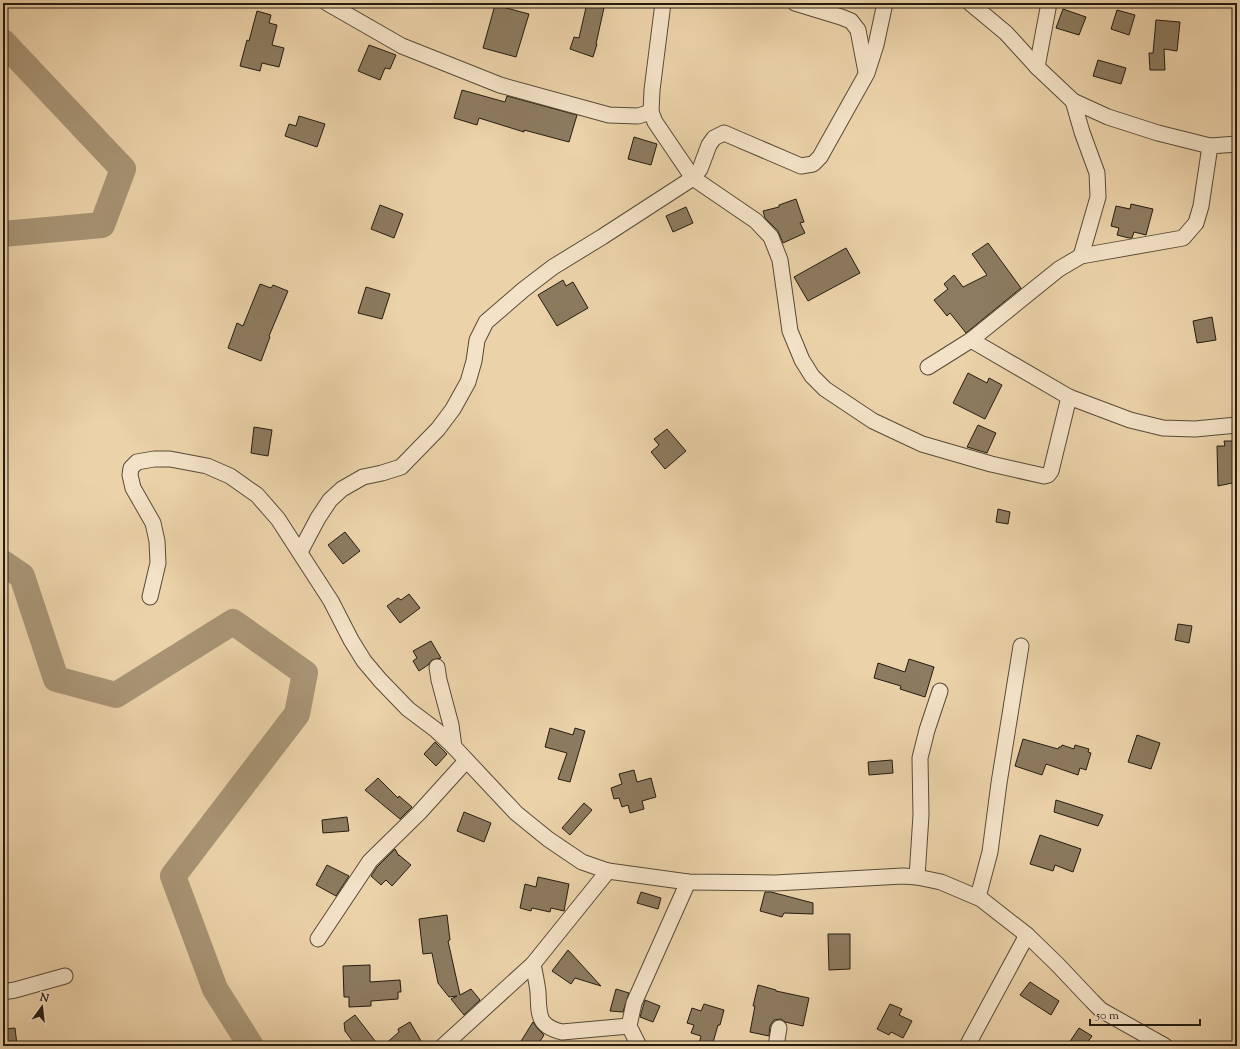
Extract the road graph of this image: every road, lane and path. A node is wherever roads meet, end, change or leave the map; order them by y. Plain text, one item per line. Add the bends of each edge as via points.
1 (327, 3) edge
2 (663, 3) edge
3 (795, 3) edge
4 (885, 3) edge
5 (970, 3) edge
6 (1049, 3) edge
7 (1037, 67) junction
8 (866, 73) junction
9 (1073, 102) junction
10 (651, 112) junction
11 (1237, 144) edge
12 (1210, 146) junction
13 (693, 178) junction
14 (1082, 256) junction
15 (971, 340) junction
16 (928, 367) dead end
17 (1069, 397) junction
18 (1237, 425) edge
19 (300, 552) junction
20 (150, 597) dead end
21 (1021, 646) dead end
22 (437, 667) dead end
23 (940, 691) dead end
24 (454, 747) junction
25 (466, 761) junction
26 (608, 871) junction
27 (917, 877) junction
28 (688, 882) junction
29 (978, 898) junction
30 (1027, 935) junction
31 (318, 939) dead end
32 (533, 964) junction
33 (65, 976) dead end
34 (3, 992) edge
35 (629, 1026) junction
36 (779, 1028) dead end
37 (443, 1046) edge
38 (639, 1046) edge
39 (776, 1046) edge
40 (967, 1046) edge
41 (1163, 1046) edge

1 - 10 street via 402,46 500,85 609,115 638,116
2 - 10 street
3 - 8 street via 851,21 858,30
4 - 8 street via 876,45
5 - 7 street via 1006,33
6 - 7 street
7 - 9 street
8 - 13 street via 820,157 813,164 801,166 724,133 714,138 709,145 700,169
9 - 12 street via 1108,117
9 - 14 street via 1097,173 1098,197
10 - 13 street
11 - 12 street
12 - 14 street via 1200,212 1196,224 1183,238
13 - 17 street via 756,221 771,237 780,260 790,331 802,360 812,376 825,389 873,421 922,444 1044,476 1051,471
13 - 19 street via 552,267 486,322 477,340 468,382 438,429 401,467 363,477 342,489 330,500
14 - 15 street via 1059,269
15 - 16 street
15 - 17 street
17 - 18 street via 1130,420 1163,428 1195,429
19 - 20 street via 278,519 257,495 230,476 207,466 170,459 137,462 131,468 133,488 153,523 157,541 158,563
19 - 24 street via 364,661 408,709
21 - 29 street via 990,852
22 - 24 street
23 - 27 street via 926,730 920,758 921,815
24 - 25 street
25 - 26 street via 516,813 548,839 582,862
25 - 31 street via 419,813 370,861
26 - 28 street
26 - 32 street
27 - 28 street via 775,883
27 - 29 street via 941,882
28 - 35 street via 637,993
29 - 30 street
30 - 40 street
30 - 41 street via 1101,1010
32 - 35 street via 538,991 538,1013 547,1026 562,1032
32 - 37 street
33 - 34 street
35 - 38 street
36 - 39 street

